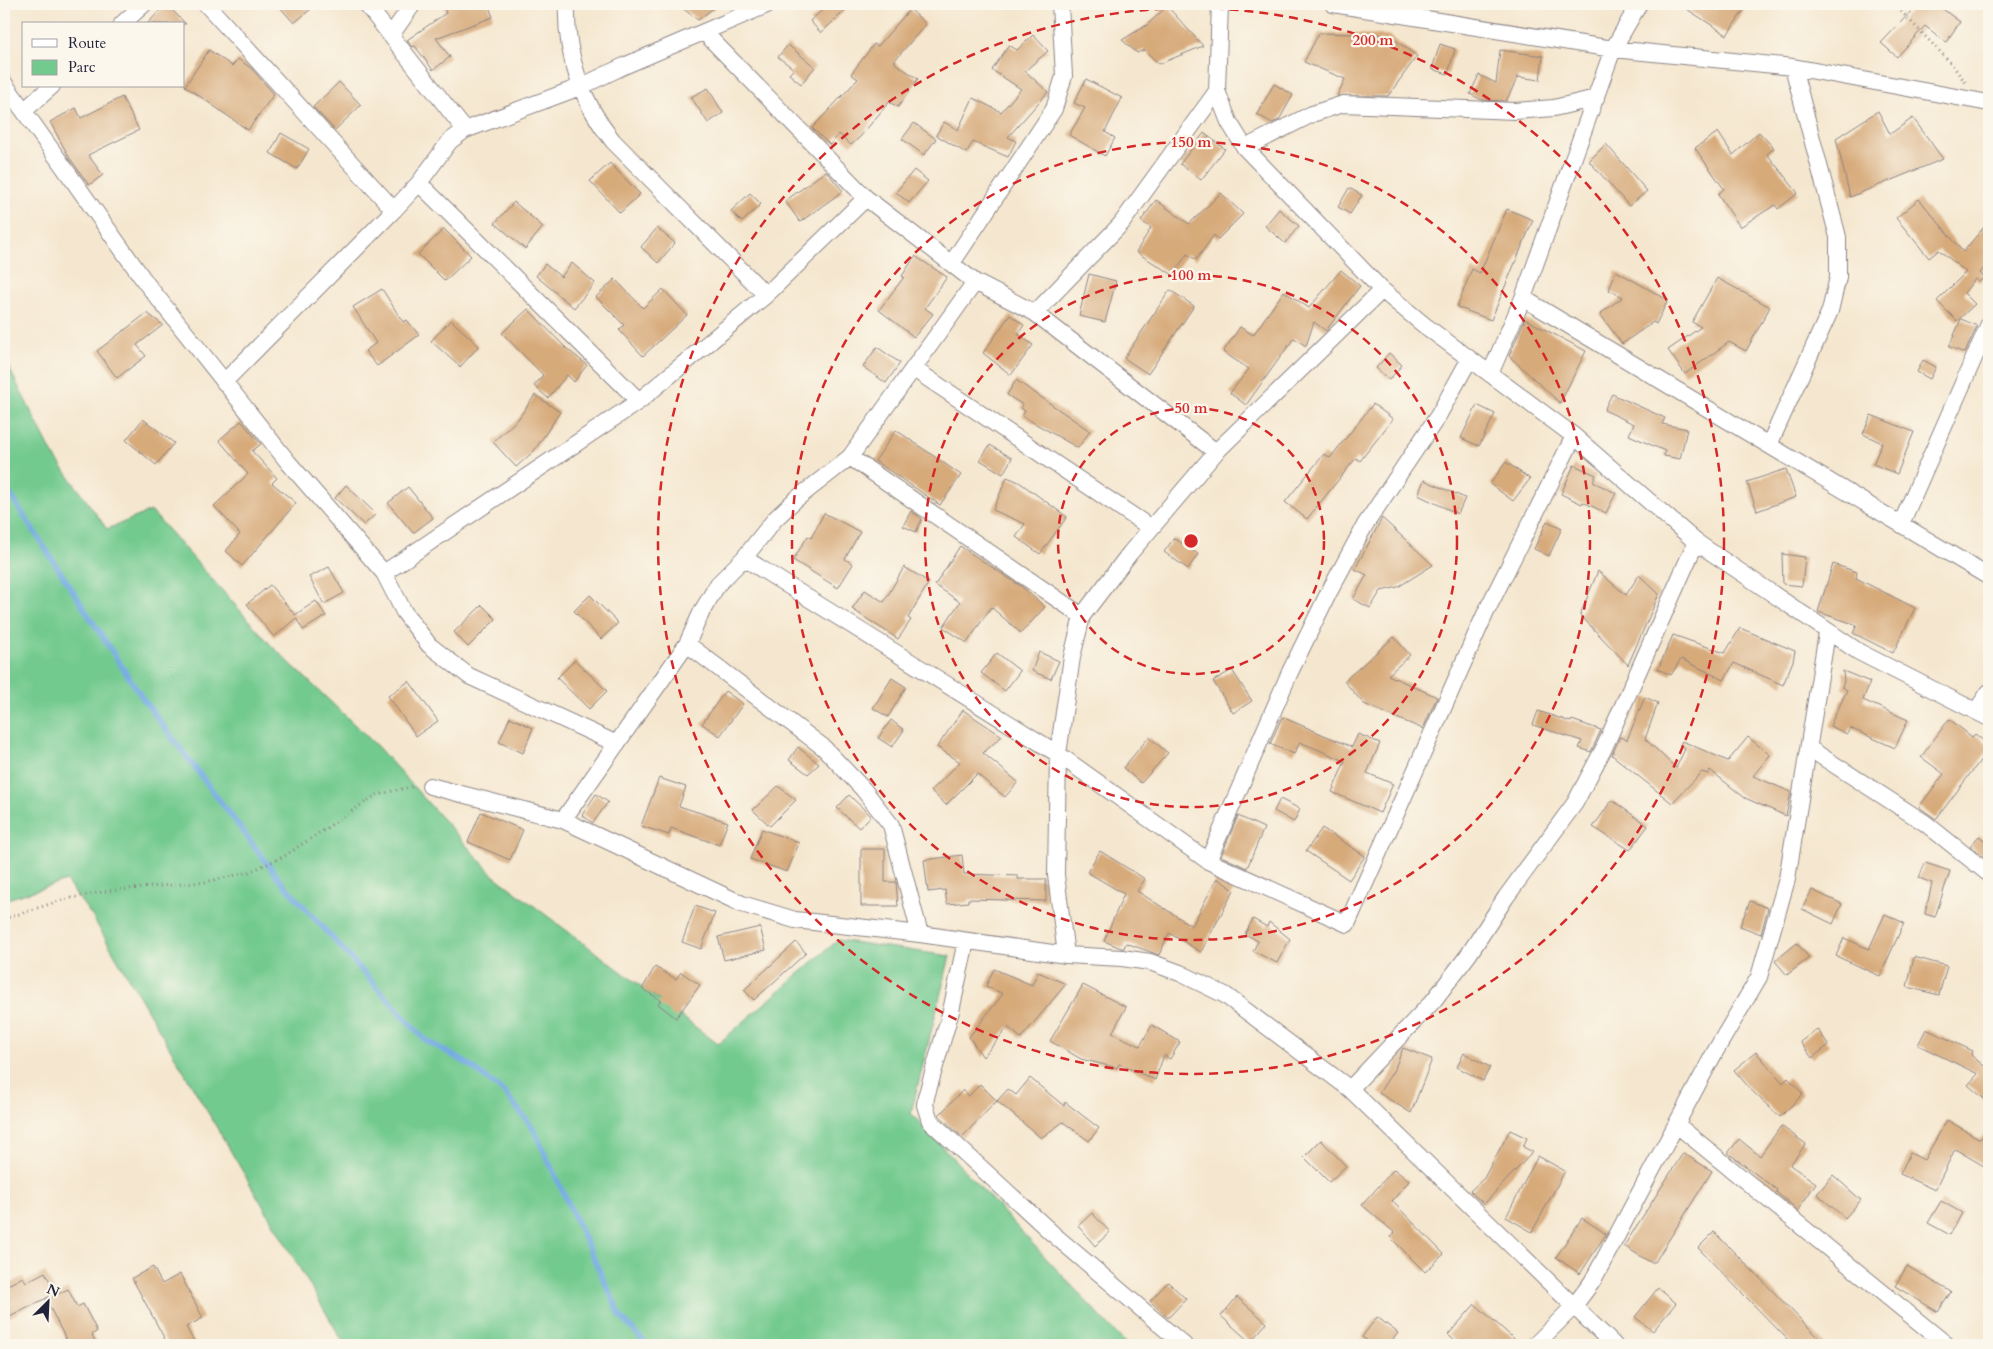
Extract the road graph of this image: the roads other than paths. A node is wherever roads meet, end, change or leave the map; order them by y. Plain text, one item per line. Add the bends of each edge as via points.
1 (144, 4) edge
2 (206, 4) edge
3 (366, 4) edge
4 (412, 4) edge
5 (567, 4) edge
6 (769, 4) edge
7 (1060, 4) edge
8 (1220, 4) edge
9 (1332, 4) edge
10 (1639, 4) edge
11 (124, 22) edge
12 (704, 32) junction
13 (391, 36) junction
14 (1614, 49) junction
15 (1793, 67) junction
16 (4, 83) edge
17 (580, 87) junction
18 (50, 88) edge
19 (1217, 92) junction
20 (1596, 98) junction
21 (1982, 102) edge
22 (25, 110) junction
23 (464, 130) junction
24 (1245, 148) junction
25 (419, 183) junction
26 (866, 198) junction
27 (394, 210) junction
28 (952, 263) junction
29 (975, 282) junction
30 (1382, 290) junction
31 (766, 295) junction
32 (1523, 298) junction
33 (1035, 313) junction
34 (1989, 324) edge
35 (1469, 360) junction
36 (914, 369) junction
37 (1490, 374) junction
38 (224, 382) junction
39 (639, 401) junction
40 (1574, 436) junction
41 (1769, 445) junction
42 (1216, 452) junction
43 (850, 457) junction
44 (1901, 524) junction
45 (1151, 528) junction
46 (1696, 542) junction
47 (744, 558) junction
48 (384, 573) junction
49 (1989, 577) edge
50 (1082, 616) junction
51 (1827, 633) junction
52 (687, 644) junction
53 (1989, 692) edge
54 (1983, 714) edge
55 (617, 744) junction
56 (1810, 749) junction
57 (1058, 754) junction
58 (430, 786) road end
59 (563, 820) junction
60 (1208, 861) junction
61 (1989, 874) edge
62 (920, 934) junction
63 (966, 941) junction
64 (1066, 955) junction
65 (1350, 1089) junction
66 (1677, 1125) junction
67 (1574, 1306) junction
68 (1184, 1345) edge
69 (1535, 1345) edge
70 (1614, 1345) edge
71 (1948, 1345) edge

1 - 11 street
2 - 27 street
3 - 13 street
4 - 13 street
5 - 17 street via 566,23
6 - 12 street
7 - 28 street via 1064,76 1054,109
8 - 19 street
9 - 14 street
10 - 14 street
12 - 17 street
12 - 26 street
13 - 23 street
14 - 15 street
14 - 20 street
15 - 21 street
15 - 41 street via 1838,237 1838,277 1830,311
16 - 22 street
17 - 23 street
17 - 31 street via 596,121 613,141
18 - 22 street
19 - 24 street via 1229,122
19 - 33 street via 1121,224
20 - 24 street via 1554,108 1515,111 1343,104 1312,114
20 - 32 street
22 - 38 street via 146,283
23 - 25 street via 450,141
24 - 30 street
25 - 27 street
25 - 39 street
26 - 28 street
26 - 31 street
27 - 38 street
28 - 29 street
29 - 33 street
29 - 36 street
30 - 35 street
30 - 42 street
31 - 39 street
32 - 37 street
32 - 41 street
33 - 42 street
34 - 44 street
35 - 37 street
35 - 60 street via 1438,416 1365,525 1328,594 1290,672
36 - 43 street
36 - 45 street
37 - 40 street
38 - 48 street
39 - 48 street
40 - 46 street
40 - 60 street via 1486,612 1347,924
41 - 44 street
42 - 45 street
43 - 47 street via 795,500
43 - 50 street
44 - 49 street
45 - 50 street
46 - 51 street
46 - 65 street via 1604,748 1575,803 1434,1000
47 - 52 street via 718,584
47 - 57 street
48 - 55 street via 404,612 429,645 469,676
50 - 57 street via 1072,657
51 - 54 street
51 - 56 street
52 - 55 street
52 - 62 street via 822,747 863,789 890,825
53 - 54 street
55 - 59 street
56 - 61 street via 1925,823
56 - 66 street via 1787,879 1759,976
57 - 60 street
57 - 64 street via 1056,875
58 - 59 street
59 - 62 street via 742,904 795,920
62 - 63 street
63 - 64 street
63 - 68 street via 952,1011 926,1097 930,1120 1053,1234
64 - 65 street via 1150,962 1180,972 1225,995
65 - 67 street
66 - 67 street via 1592,1282
66 - 71 street
67 - 69 street
67 - 70 street

